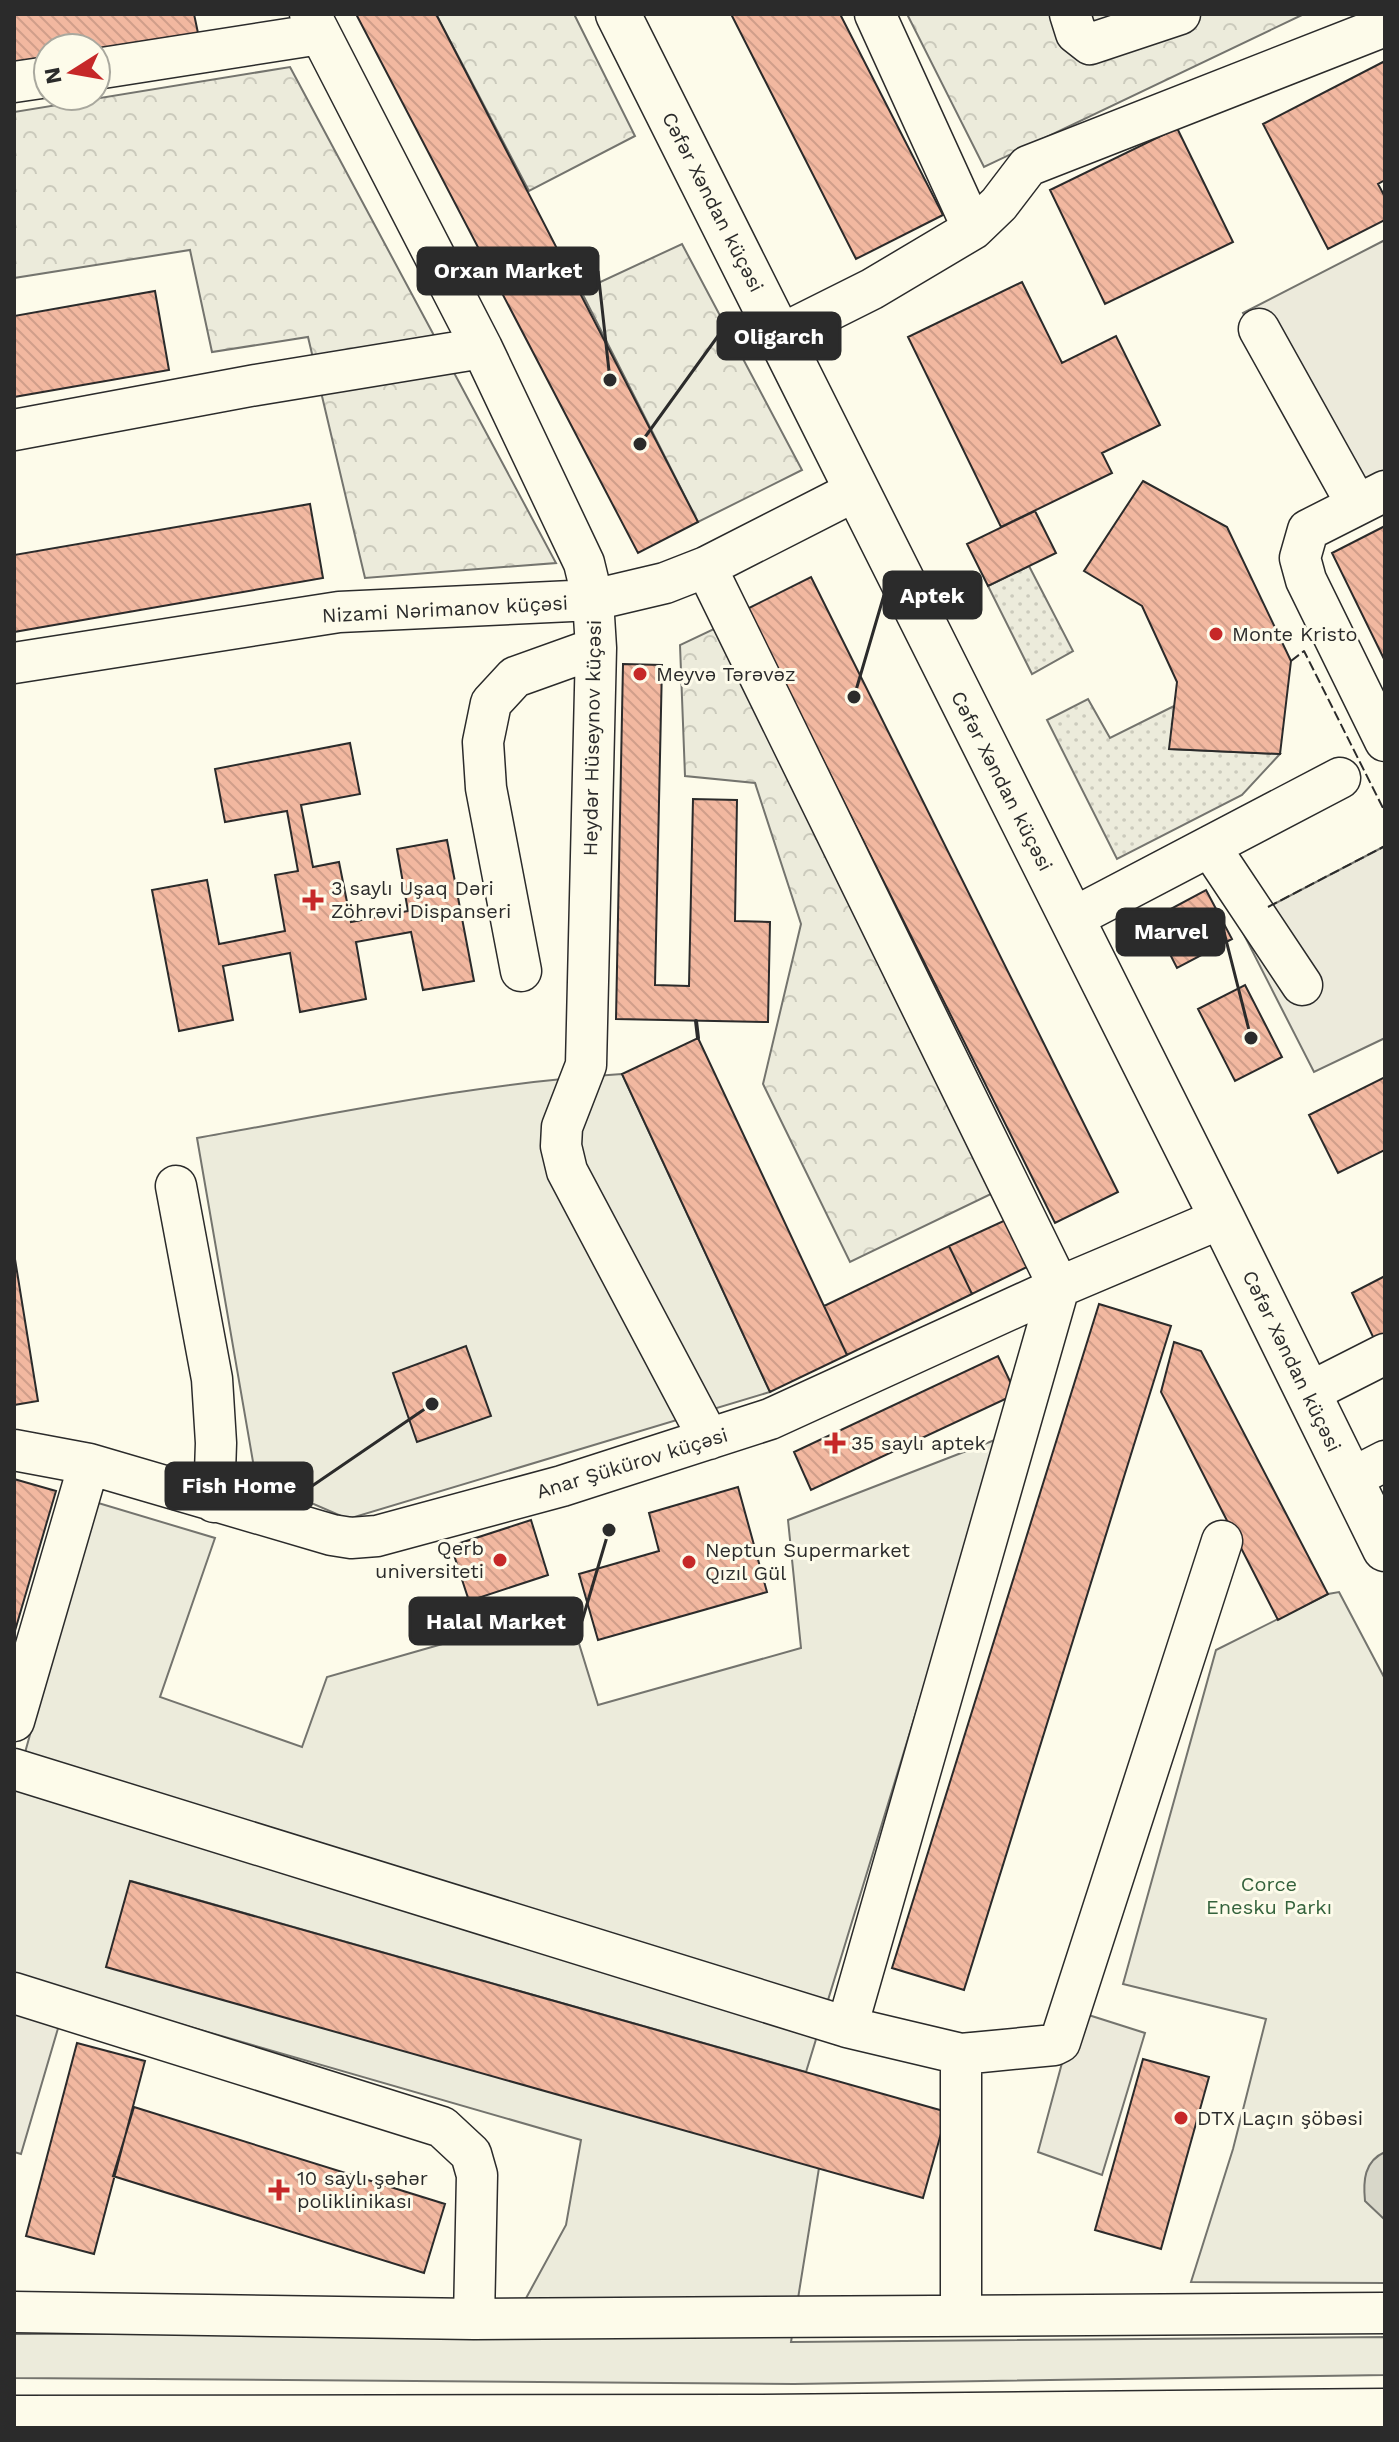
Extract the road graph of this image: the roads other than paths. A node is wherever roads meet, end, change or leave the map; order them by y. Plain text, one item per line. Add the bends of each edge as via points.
1 (618, 14) edge
2 (875, 14) edge
3 (1070, 14) edge
4 (1177, 14) edge
5 (315, 24) edge
6 (1385, 26) edge
7 (112, 66) edge
8 (973, 229) junction
9 (1259, 329) dead end
10 (780, 335) junction
11 (482, 348) junction
12 (14, 430) edge
13 (857, 490) junction
14 (1371, 498) edge
15 (706, 567) junction
16 (593, 600) junction
17 (596, 648) junction
18 (14, 663) edge
19 (1385, 741) edge
20 (1340, 778) dead end
21 (1210, 847) junction
22 (1071, 919) junction
23 (521, 971) dead end
24 (1302, 985) dead end
25 (176, 1186) dead end
26 (1222, 1218) junction
27 (1059, 1287) junction
28 (1385, 1354) edge
29 (1308, 1393) junction
30 (709, 1439) junction
31 (14, 1450) edge
32 (89, 1464) junction
33 (1368, 1470) edge
34 (214, 1502) junction
35 (1222, 1541) dead end
36 (1385, 1549) edge
37 (14, 1721) edge
38 (14, 1769) edge
39 (14, 1993) edge
40 (847, 2027) junction
41 (961, 2054) junction
42 (14, 2312) edge
43 (1385, 2313) edge
44 (961, 2315) junction
45 (474, 2319) junction
46 (1385, 2411) edge
47 (14, 2418) edge
48 (1222, 2420) edge
49 (752, 2422) edge

1 - 10 main road, Cəfər Xəndan küçəsi
2 - 8 street
3 - 4 street via 1076,33 1090,44
5 - 7 street
5 - 11 street, Heydər Hüseynov küçəsi
6 - 8 street via 1028,166
8 - 10 street
9 - 14 street
10 - 13 main road, Cəfər Xəndan küçəsi
11 - 12 street
11 - 16 street, Heydər Hüseynov küçəsi via 584,563
13 - 15 street, Nizami Nərimanov küçəsi
13 - 22 main road, Cəfər Xəndan küçəsi
14 - 19 street via 1308,530 1300,558
15 - 16 street, Nizami Nərimanov küçəsi
15 - 27 street
16 - 17 street, Heydər Hüseynov küçəsi
16 - 18 street, Nizami Nərimanov küçəsi via 339,612
17 - 23 street via 515,677 491,703 483,742 486,788
17 - 30 street, Heydər Hüseynov küçəsi via 586,1065 562,1127 561,1146 567,1171
20 - 21 street
21 - 22 street
21 - 24 street
22 - 26 main road, Cəfər Xəndan küçəsi
25 - 34 street via 212,1379
26 - 27 street, Anar Şükürov küçəsi
26 - 29 main road, Cəfər Xəndan küçəsi
27 - 30 street, Anar Şükürov küçəsi via 770,1419
27 - 40 street
28 - 29 street
29 - 33 main road, Cəfər Xəndan küçəsi
30 - 34 street, Anar Şükürov küçəsi via 377,1536 332,1535
31 - 32 street, Anar Şükürov küçəsi
32 - 34 street, Anar Şükürov küçəsi
32 - 37 street
33 - 36 main road, Cəfər Xəndan küçəsi
35 - 41 street via 1060,2042
38 - 40 street
39 - 45 street via 442,2127 471,2154 477,2175
40 - 41 street
41 - 44 street
42 - 45 street
43 - 44 street
44 - 45 street
46 - 48 main road
47 - 49 main road
48 - 49 main road

